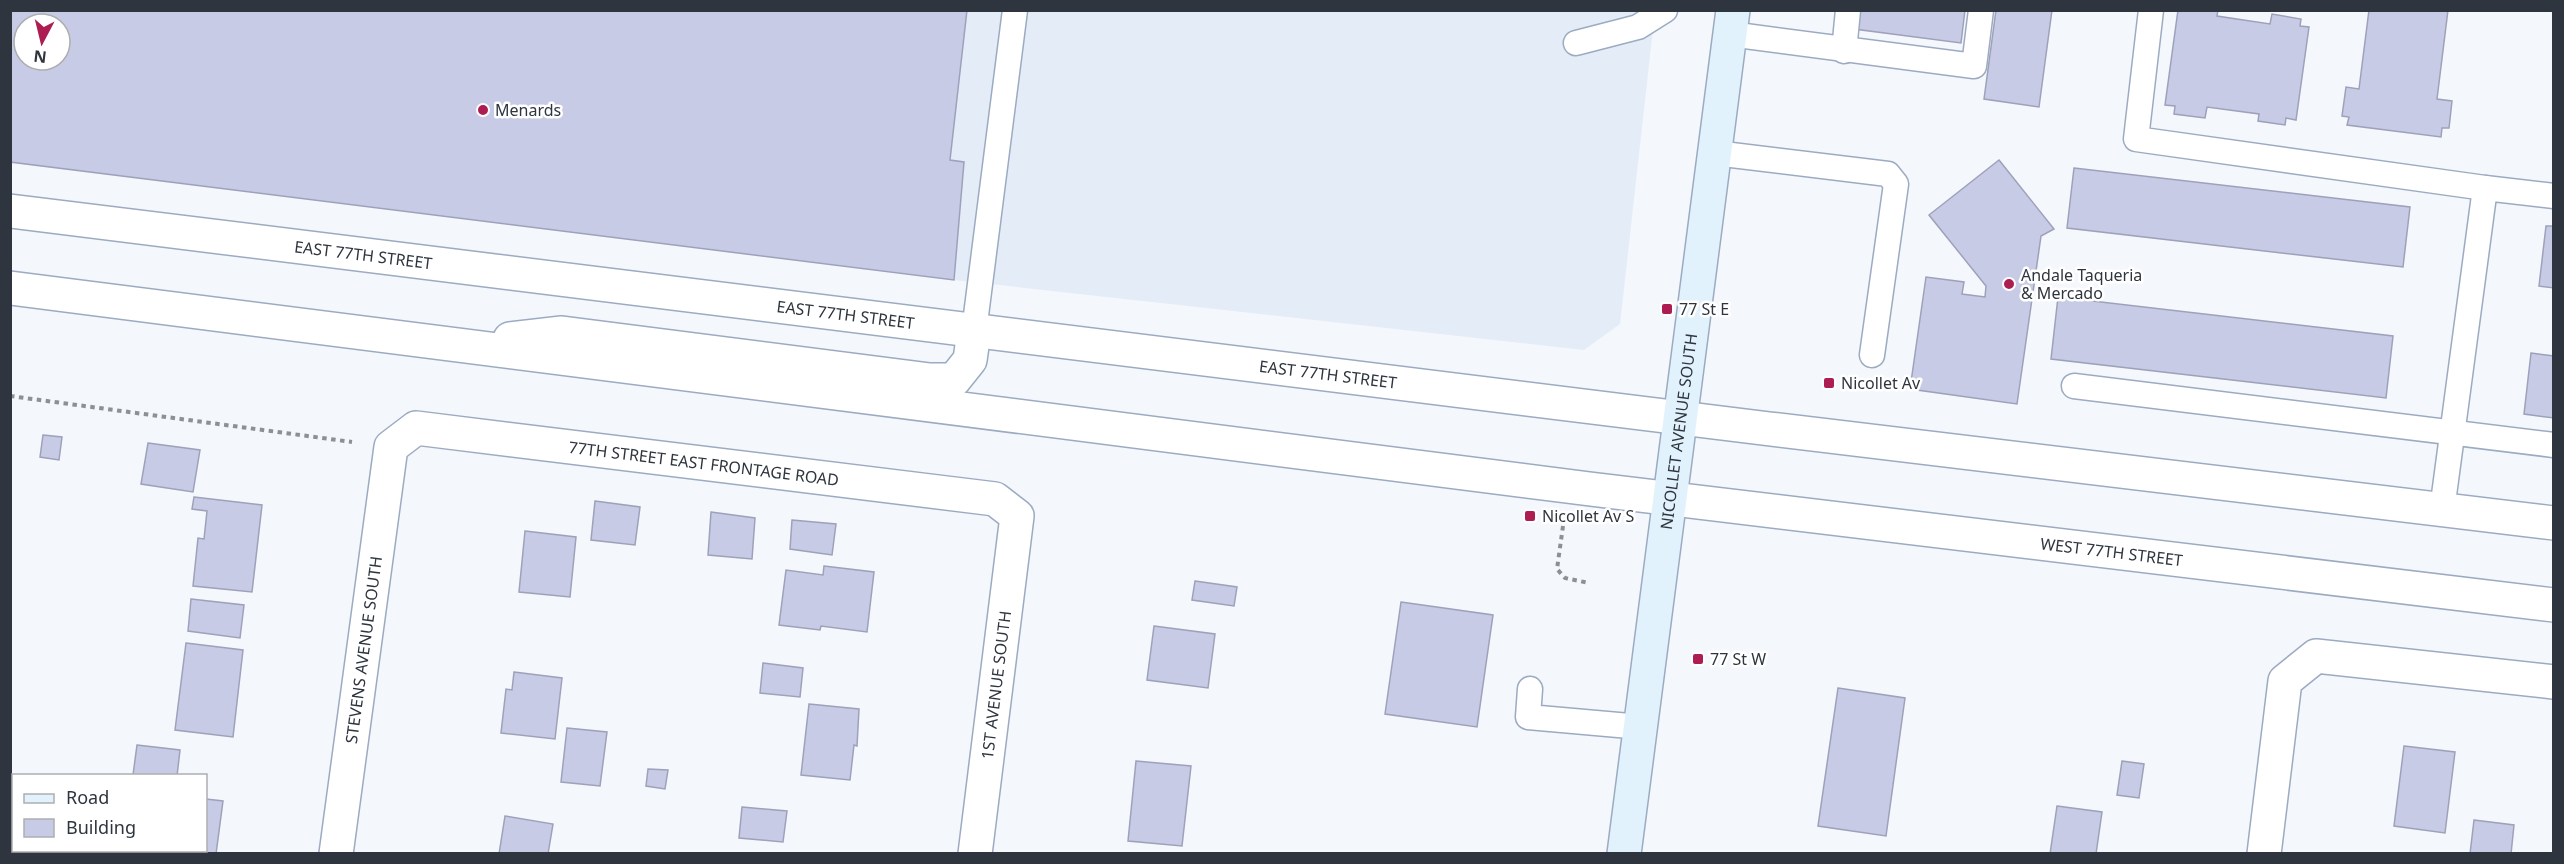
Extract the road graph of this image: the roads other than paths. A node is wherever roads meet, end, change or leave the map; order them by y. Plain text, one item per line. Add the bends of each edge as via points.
1 (1015, 10) edge
2 (1665, 10) edge
3 (1848, 10) edge
4 (1981, 10) edge
5 (2151, 10) edge
6 (1732, 22) edge
7 (1576, 44) dead end
8 (1844, 51) junction
9 (1715, 153) junction
10 (2485, 188) junction
11 (2553, 196) edge
12 (10, 211) edge
13 (10, 288) edge
14 (974, 331) junction
15 (461, 345) junction
16 (1872, 355) dead end
17 (2074, 386) dead end
18 (1681, 418) junction
19 (2453, 434) junction
20 (2553, 446) edge
21 (391, 447) joint
22 (1670, 499) junction
23 (2442, 510) junction
24 (1017, 516) joint
25 (2553, 523) edge
26 (2553, 605) edge
27 (2553, 682) edge
28 (1530, 689) dead end
29 (1641, 728) junction
30 (336, 854) edge
31 (975, 854) edge
32 (1624, 854) edge
33 (2264, 854) edge

1 - 14 lane
2 - 7 lane via 1638,27
3 - 8 lane
4 - 8 lane via 1974,66
5 - 10 lane via 2136,139
6 - 8 lane
6 - 9 main road, NICOLLET AVENUE SOUTH
9 - 16 lane via 1888,174 1896,184
9 - 18 main road, NICOLLET AVENUE SOUTH
10 - 11 lane
10 - 19 lane
12 - 14 street, EAST 77TH STREET
13 - 15 street
14 - 15 street via 970,360 954,380 562,333
14 - 18 street, EAST 77TH STREET
15 - 22 street
17 - 19 lane
18 - 22 main road, NICOLLET AVENUE SOUTH
18 - 23 street
19 - 20 lane
19 - 23 lane
21 - 24 street, 77TH STREET EAST FRONTAGE ROAD via 416,428 994,499
21 - 30 street, STEVENS AVENUE SOUTH
22 - 26 street, WEST 77TH STREET
22 - 29 main road, NICOLLET AVENUE SOUTH
23 - 25 street
24 - 31 street, 1ST AVENUE SOUTH
27 - 33 street via 2316,656 2285,681
28 - 29 lane via 1528,717
29 - 32 main road, NICOLLET AVENUE SOUTH

